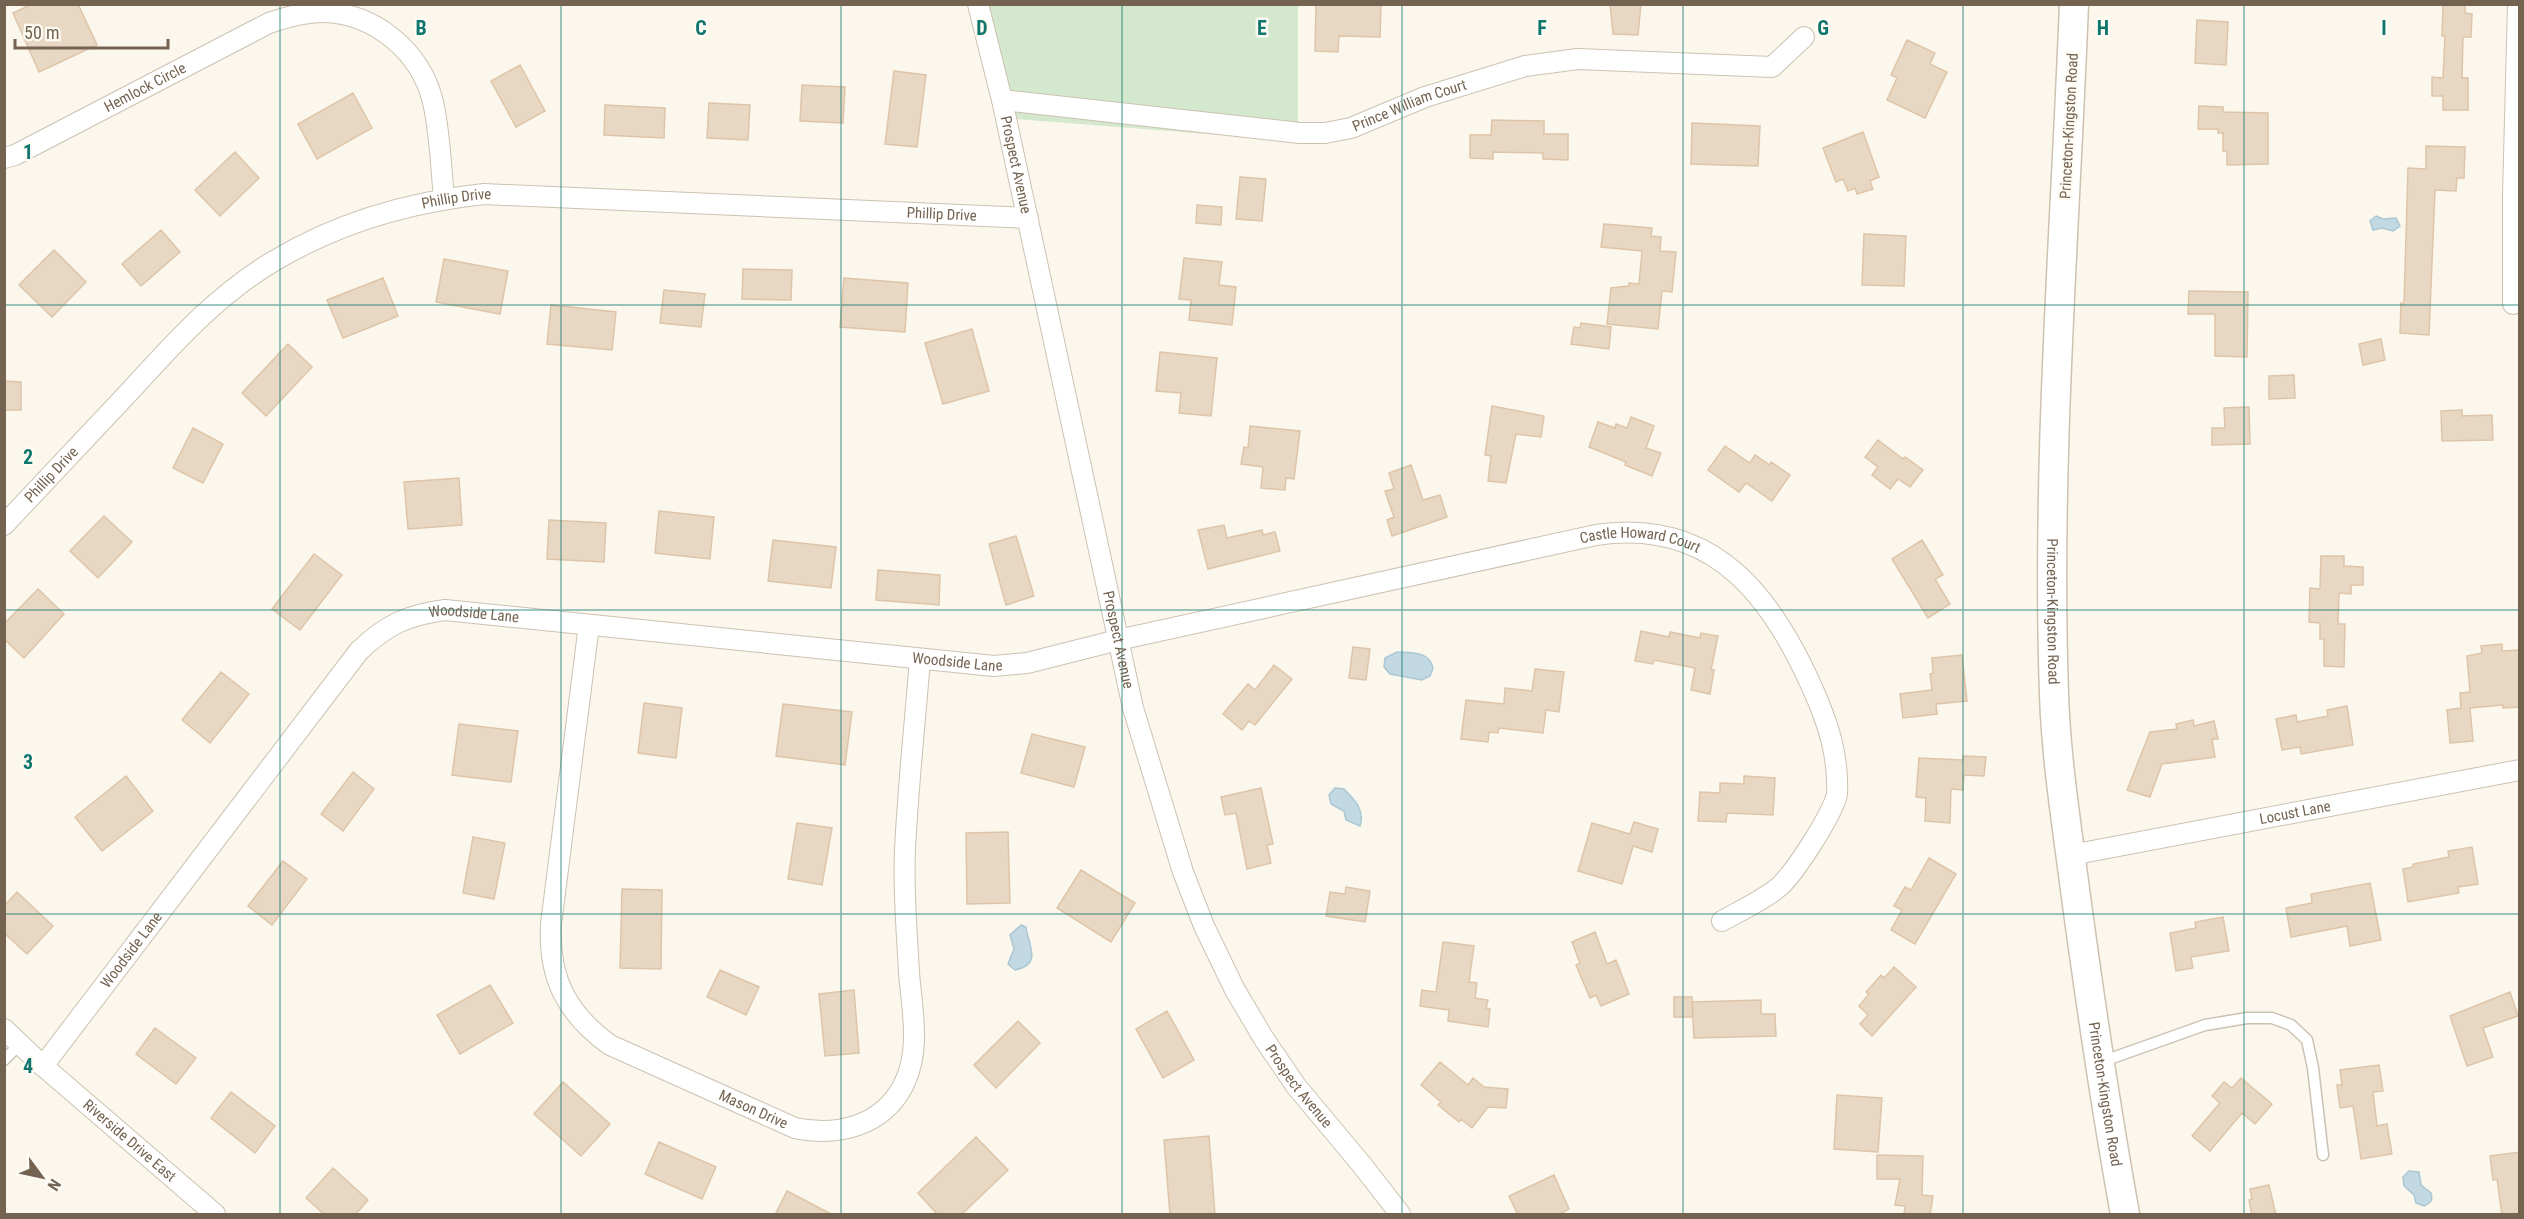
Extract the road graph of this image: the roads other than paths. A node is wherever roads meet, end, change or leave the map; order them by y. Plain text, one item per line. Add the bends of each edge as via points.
1 (978, 4) edge
2 (2074, 4) edge
3 (2518, 4) edge
4 (1804, 38) dead end
5 (1002, 100) junction
6 (4, 158) edge
7 (444, 199) junction
8 (1028, 218) junction
9 (2513, 304) dead end
10 (4, 525) edge
11 (590, 625) junction
12 (1118, 640) junction
13 (920, 659) junction
14 (2520, 770) edge
15 (2071, 855) junction
16 (1722, 921) dead end
17 (4, 1029) edge
18 (20, 1044) junction
19 (4, 1060) edge
20 (2098, 1064) junction
21 (43, 1066) junction
22 (2323, 1155) dead end
23 (215, 1215) edge
24 (1400, 1215) edge
25 (2124, 1215) edge

1 - 5 street, Prospect Avenue
2 - 15 main road, Princeton-Kingston Road via 2051,578 2054,698
3 - 9 street
4 - 5 street, Prince William Court via 1772,67 1578,59 1525,66 1425,96 1351,128 1325,133
5 - 8 street, Prospect Avenue
6 - 7 street, Hemlock Circle via 269,23 322,12 348,15 373,25 395,39 412,59 433,103
7 - 8 street, Phillip Drive via 484,194
7 - 10 street, Phillip Drive via 378,214 314,239 272,262 226,295 184,333
8 - 12 street, Prospect Avenue
11 - 13 street, Woodside Lane
11 - 13 street, Mason Drive via 551,924 553,966 561,990 574,1012 610,1045 795,1128 815,1132 837,1132 876,1116 904,1086 911,1067 914,1046 905,851
11 - 21 street, Woodside Lane via 445,610 421,613 376,634 359,651
12 - 13 street, Woodside Lane via 1016,664 994,666
12 - 16 street, Castle Howard Court via 1596,535 1639,532 1671,537 1698,547 1725,562 1747,581 1774,616 1796,651 1836,756 1837,796 1819,833 1780,886
12 - 24 street, Prospect Avenue via 1133,708 1183,872 1204,926 1264,1039 1296,1086
14 - 15 street, Locust Lane
15 - 20 main road, Princeton-Kingston Road
17 - 18 street, Riverside Drive East
18 - 19 lane
18 - 21 street, Riverside Drive East
20 - 22 lane via 2205,1025 2247,1018 2272,1018 2291,1025 2307,1040
20 - 25 main road, Princeton-Kingston Road
21 - 23 street, Riverside Drive East

